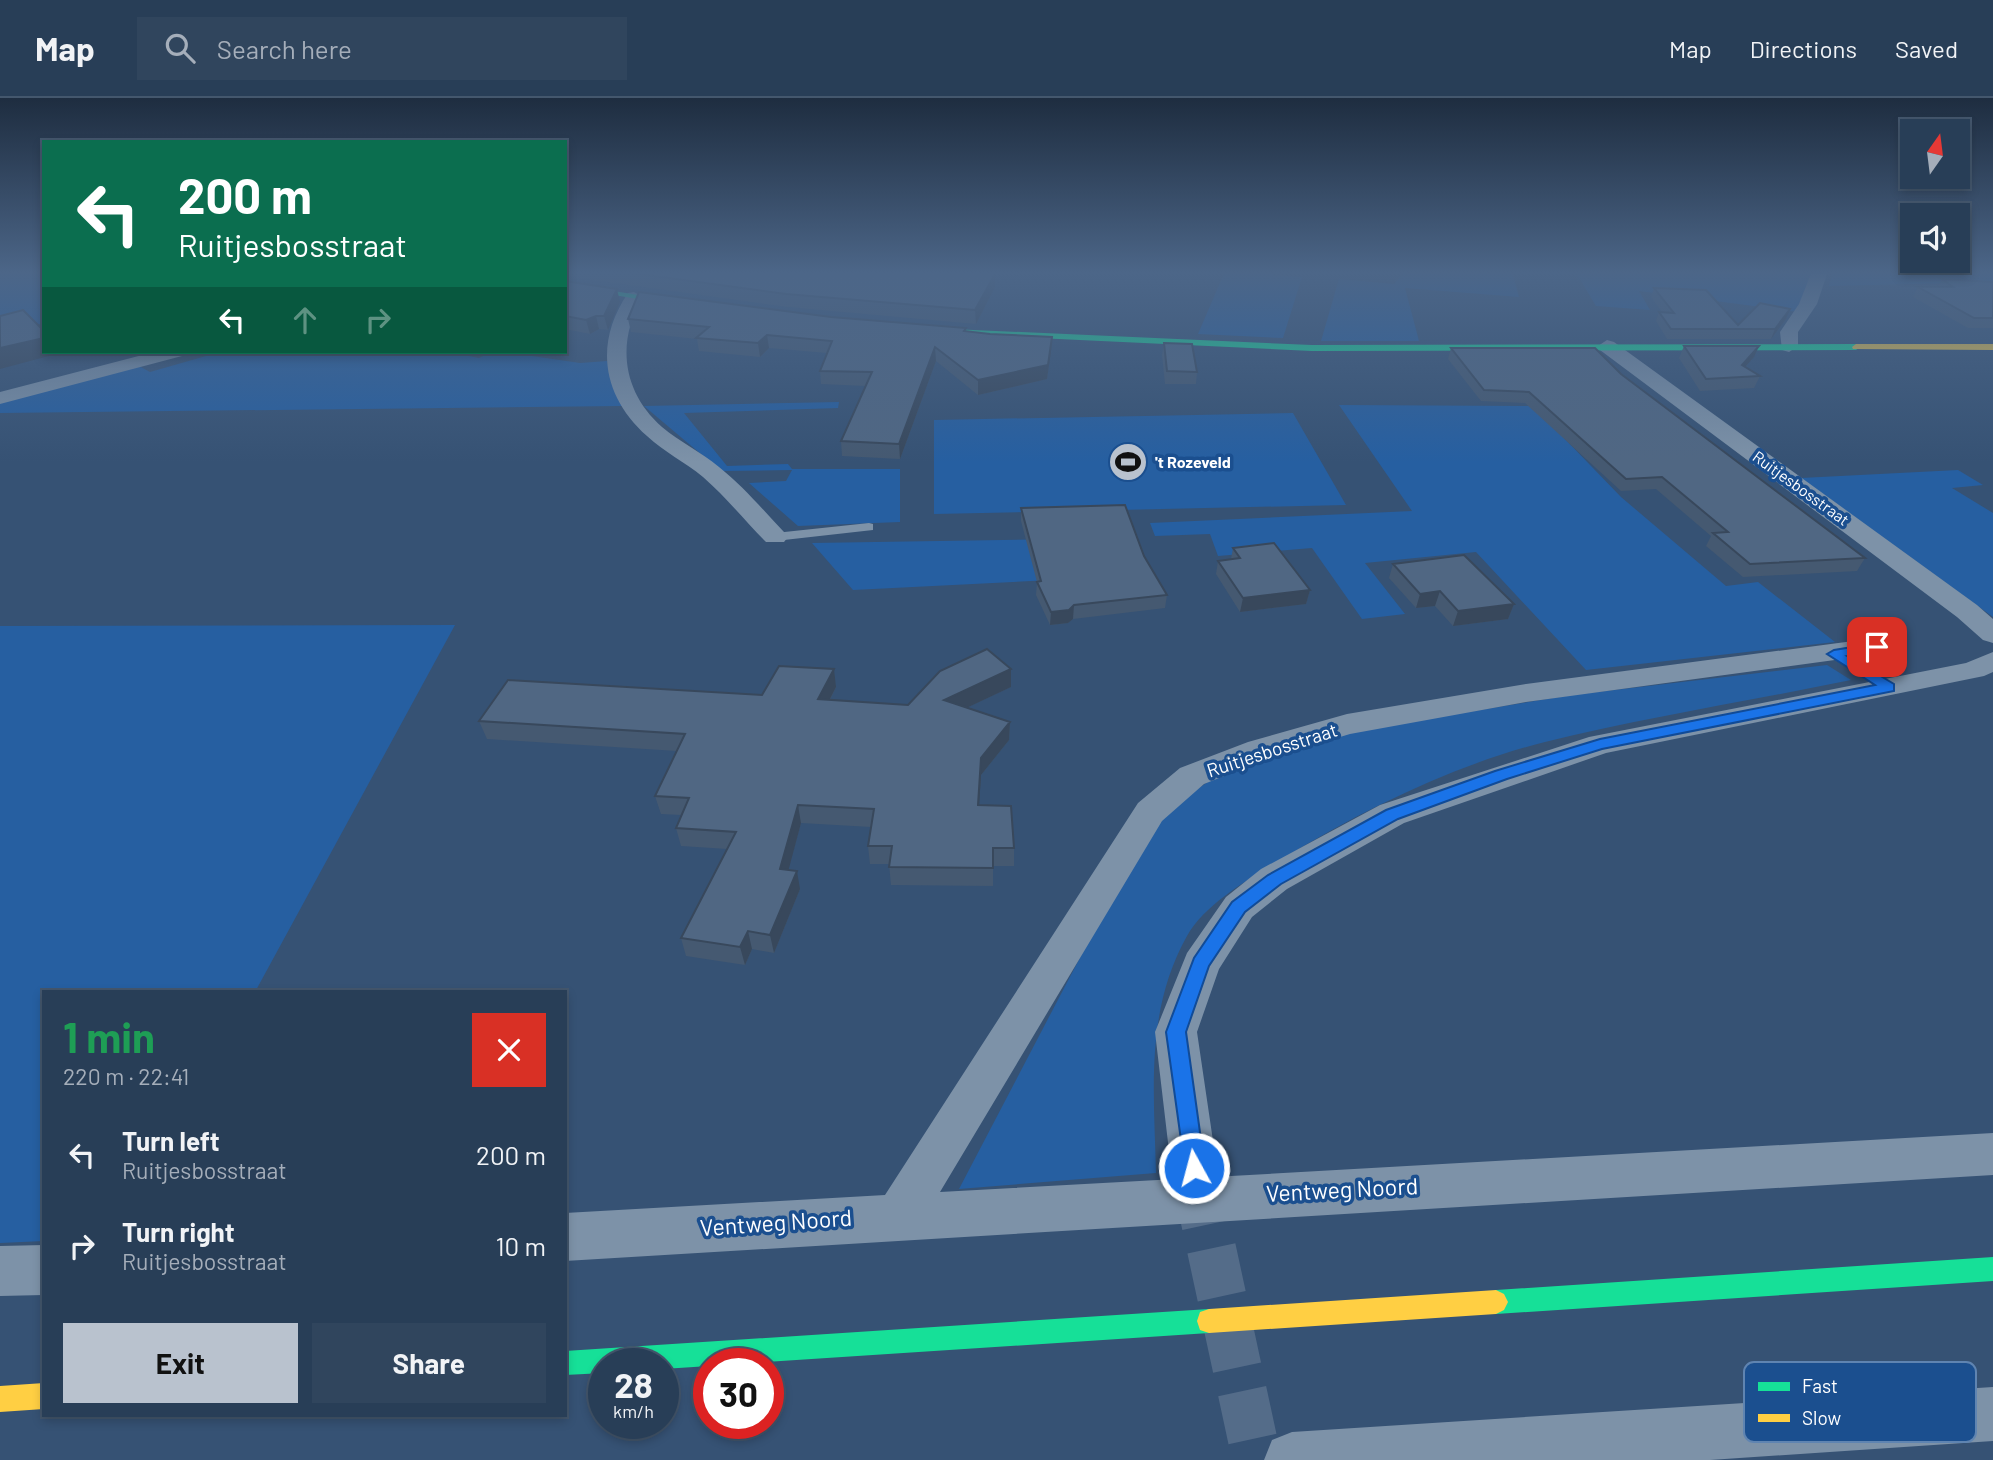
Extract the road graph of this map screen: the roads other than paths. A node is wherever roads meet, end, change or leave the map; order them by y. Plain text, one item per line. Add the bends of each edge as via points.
1 (617, 335) edge
2 (1035, 335) edge
3 (1788, 335) edge
4 (1607, 346) junction
5 (1790, 346) junction
6 (1993, 347) edge
7 (167, 354) edge
8 (0, 398) edge
9 (869, 527) dead end
10 (775, 537) joint
11 (1993, 634) edge
12 (1877, 647) dead end
13 (1834, 654) junction
14 (1993, 662) edge
15 (1889, 687) junction
16 (1993, 1154) edge
17 (1194, 1168) tunnel mouth
18 (900, 1215) junction
19 (567, 1237) edge
20 (1993, 1269) edge
21 (42, 1270) edge
22 (0, 1271) edge
23 (567, 1363) edge
24 (42, 1396) edge
25 (0, 1399) edge
26 (1744, 1430) edge
27 (1292, 1460) edge

1 - 10 street via 612,354 631,405 652,430 712,473
2 - 4 main road via 1312,348
3 - 5 street
4 - 5 main road
4 - 11 street, Ruitjesbosstraat via 1956,602
5 - 6 main road
7 - 8 street
9 - 10 lane
12 - 13 street, Ruitjesbosstraat
13 - 15 street
13 - 18 street, Ruitjesbosstraat via 1526,693 1347,724 1192,776 1150,811
14 - 15 street
15 - 17 street via 1600,744 1513,771 1392,814 1274,879 1238,907 1201,964 1176,1032
16 - 18 street, Ventweg Noord
18 - 19 street, Ventweg Noord
20 - 23 main road
21 - 22 street
24 - 25 main road
26 - 27 street

